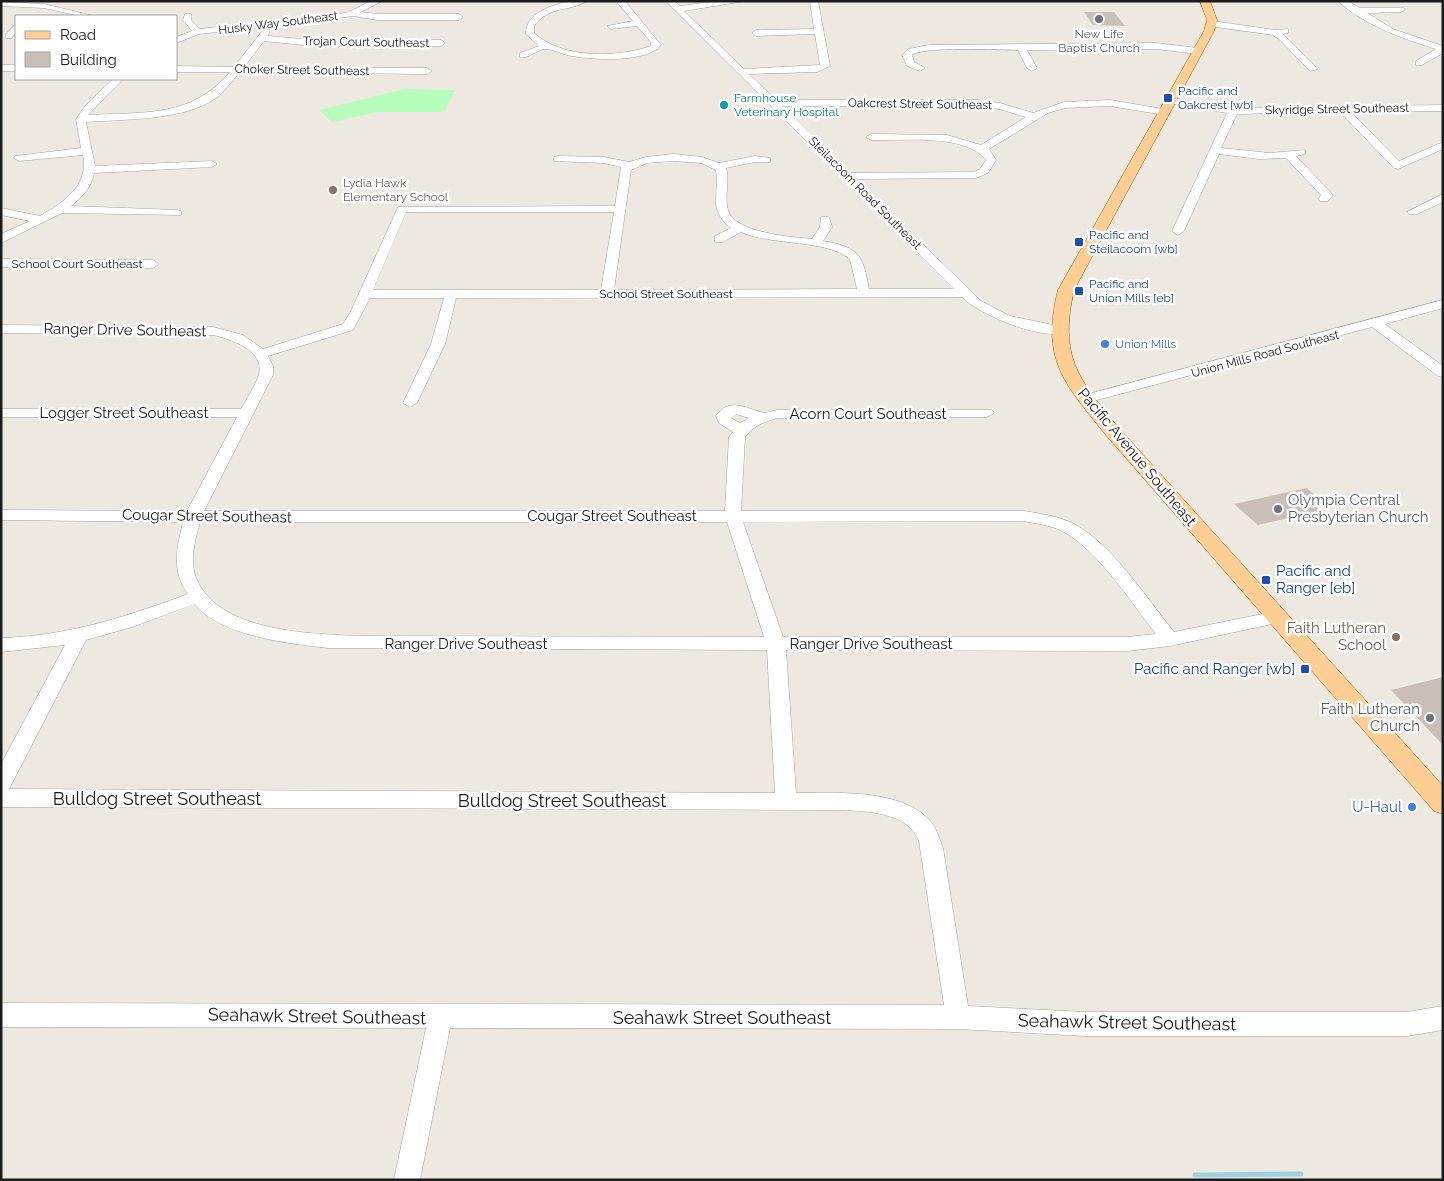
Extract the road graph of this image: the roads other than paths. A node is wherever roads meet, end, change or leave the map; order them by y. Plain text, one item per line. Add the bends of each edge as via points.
1 (378, 1) edge
2 (583, 1) edge
3 (620, 1) edge
4 (741, 1) edge
5 (814, 1) edge
6 (1205, 1) edge
7 (1342, 1) edge
8 (564, 3) edge
9 (1, 4) edge
10 (674, 5) edge
11 (53, 8) junction
12 (336, 8) dead end
13 (1400, 10) dead end
14 (1355, 11) junction
15 (353, 13) junction
16 (37, 14) dead end
17 (85, 15) edge
18 (188, 16) dead end
19 (459, 18) dead end
20 (639, 23) junction
21 (266, 24) junction
22 (1212, 24) junction
23 (610, 26) dead end
24 (15, 28) edge
25 (819, 31) junction
26 (198, 32) junction
27 (756, 33) dead end
28 (9, 36) dead end
29 (262, 38) junction
30 (178, 39) edge
31 (441, 43) dead end
32 (546, 46) junction
33 (1022, 48) junction
34 (1443, 49) edge
35 (1198, 51) junction
36 (523, 54) dead end
37 (1419, 63) dead end
38 (1, 68) edge
39 (15, 68) edge
40 (920, 68) dead end
41 (1032, 68) dead end
42 (178, 69) edge
43 (236, 69) junction
44 (1313, 69) dead end
45 (427, 71) dead end
46 (742, 72) junction
47 (117, 80) edge
48 (773, 103) junction
49 (1168, 106) junction
50 (1341, 108) junction
51 (1443, 108) edge
52 (1233, 111) junction
53 (1035, 117) junction
54 (81, 119) junction
55 (871, 137) dead end
56 (1443, 145) edge
57 (983, 149) junction
58 (87, 150) junction
59 (1216, 150) junction
60 (18, 158) dead end
61 (558, 159) dead end
62 (766, 160) dead end
63 (212, 164) dead end
64 (630, 166) junction
65 (718, 166) junction
66 (90, 170) junction
67 (848, 176) junction
68 (1443, 197) edge
69 (1324, 199) dead end
70 (59, 209) junction
71 (619, 209) junction
72 (1, 211) edge
73 (1413, 212) dead end
74 (177, 213) dead end
75 (825, 219) dead end
76 (41, 220) junction
77 (741, 228) junction
78 (1178, 231) dead end
79 (1, 239) edge
80 (719, 239) dead end
81 (815, 244) junction
82 (1, 263) edge
83 (153, 264) dead end
84 (966, 293) junction
85 (366, 294) junction
86 (451, 294) junction
87 (607, 294) junction
88 (864, 294) junction
89 (1443, 304) edge
90 (1375, 323) junction
91 (1, 330) edge
92 (1058, 330) junction
93 (259, 354) junction
94 (1443, 374) edge
95 (1086, 399) junction
96 (410, 402) dead end
97 (1, 413) edge
98 (248, 413) junction
99 (987, 413) dead end
100 (1, 515) edge
101 (193, 516) junction
102 (733, 516) junction
103 (197, 597) junction
104 (1277, 617) junction
105 (79, 636) junction
106 (1170, 639) junction
107 (1, 644) edge
108 (776, 644) junction
109 (1, 784) edge
110 (1, 798) edge
111 (786, 802) junction
112 (1443, 804) edge
113 (1, 1015) edge
114 (440, 1017) junction
115 (958, 1017) junction
116 (1443, 1018) edge
117 (407, 1180) edge

1 - 15 street, Husky Way Southeast
2 - 8 street
3 - 20 street
4 - 10 street
5 - 25 street
6 - 22 main road
7 - 14 street
8 - 32 street via 544,13 530,26 533,38
9 - 11 street
10 - 46 street, Steilacoom Road Southeast
11 - 16 street
11 - 17 street
12 - 15 street
13 - 14 street
14 - 34 street via 1390,31
15 - 19 street via 378,18
15 - 21 street, Husky Way Southeast
18 - 26 street via 187,20
20 - 23 street
20 - 32 street via 657,45 649,51 627,55 581,54
21 - 26 street, Husky Way Southeast
21 - 29 street via 268,30
22 - 35 main road, Pacific Avenue Southeast
22 - 44 street via 1280,32
24 - 28 street
25 - 27 street
25 - 46 street via 825,66 822,68
26 - 30 street, Husky Way Southeast
29 - 31 street, Trojan Court Southeast via 313,43
29 - 43 street
32 - 36 street
33 - 35 street via 1156,46
33 - 40 street via 929,48 911,51 907,55 908,62
33 - 41 street
34 - 37 street
35 - 49 main road, Pacific Avenue Southeast
38 - 39 street
42 - 43 street, Choker Street Southeast
43 - 45 street, Choker Street Southeast
43 - 54 street via 212,97 190,111
46 - 48 street, Steilacoom Road Southeast
47 - 54 street
48 - 53 street, Oakcrest Street Southeast via 977,103
48 - 67 street, Steilacoom Road Southeast
49 - 52 street, Skyridge Street Southeast
49 - 53 street, Skyridge Street Southeast via 1080,103 1058,106
49 - 92 main road, Pacific Avenue Southeast via 1066,290
50 - 51 street, Skyridge Street Southeast
50 - 52 street, Skyridge Street Southeast
50 - 56 street via 1398,166
52 - 59 street
53 - 57 street, Skyridge Street Southeast
54 - 58 street
55 - 57 street via 947,138
57 - 67 street via 991,160 984,171 976,175
58 - 60 street
58 - 66 street
59 - 69 street via 1243,154 1296,154 1327,195
59 - 78 street
61 - 64 street via 604,160
62 - 65 street
63 - 66 street
64 - 65 street via 649,160 692,159
64 - 71 street via 624,172
65 - 77 street via 722,172 722,210
66 - 70 street via 83,188
67 - 84 street, Steilacoom Road Southeast
68 - 73 street
70 - 74 street
70 - 76 street
71 - 85 street via 402,209
71 - 87 street
72 - 76 street
75 - 81 street via 826,227
76 - 79 street
77 - 80 street
77 - 81 street
81 - 88 street via 844,250 855,256
82 - 83 street, School Court Southeast
84 - 88 street, School Street Southeast
84 - 92 street, Steilacoom Road Southeast via 976,304 998,317
85 - 86 street, School Street Southeast
85 - 93 street via 348,327
86 - 87 street, School Street Southeast
86 - 96 street via 438,344
87 - 88 street, School Street Southeast
89 - 90 street, Union Mills Road Southeast
90 - 94 street
90 - 95 street, Union Mills Road Southeast
91 - 93 street, Ranger Drive Southeast via 213,331 243,338
92 - 95 main road, Pacific Avenue Southeast via 1063,361
93 - 98 street, Ranger Drive Southeast via 268,367
95 - 104 main road, Pacific Avenue Southeast via 1149,476
97 - 98 street, Logger Street Southeast
98 - 101 street, Ranger Drive Southeast
99 - 102 street, Acorn Court Southeast via 777,414 751,423 735,446
100 - 101 street, Cougar Street Southeast
101 - 102 street, Cougar Street Southeast
101 - 103 street, Ranger Drive Southeast via 183,562
102 - 106 street, Cougar Street Southeast via 1024,516 1055,522 1094,545
102 - 108 street
103 - 105 street
103 - 108 street, Ranger Drive Southeast via 221,618 244,628 323,642
104 - 106 street, Ranger Drive Southeast
104 - 112 main road, Pacific Avenue Southeast
105 - 107 street via 46,642
105 - 109 street
106 - 108 street, Ranger Drive Southeast via 1127,644
108 - 111 street
110 - 111 street, Bulldog Street Southeast
111 - 115 street, Bulldog Street Southeast via 870,803 908,815 924,829 932,848
113 - 114 street, Seahawk Street Southeast
114 - 115 street, Seahawk Street Southeast
114 - 117 street
115 - 116 street, Seahawk Street Southeast via 1085,1024 1407,1024

